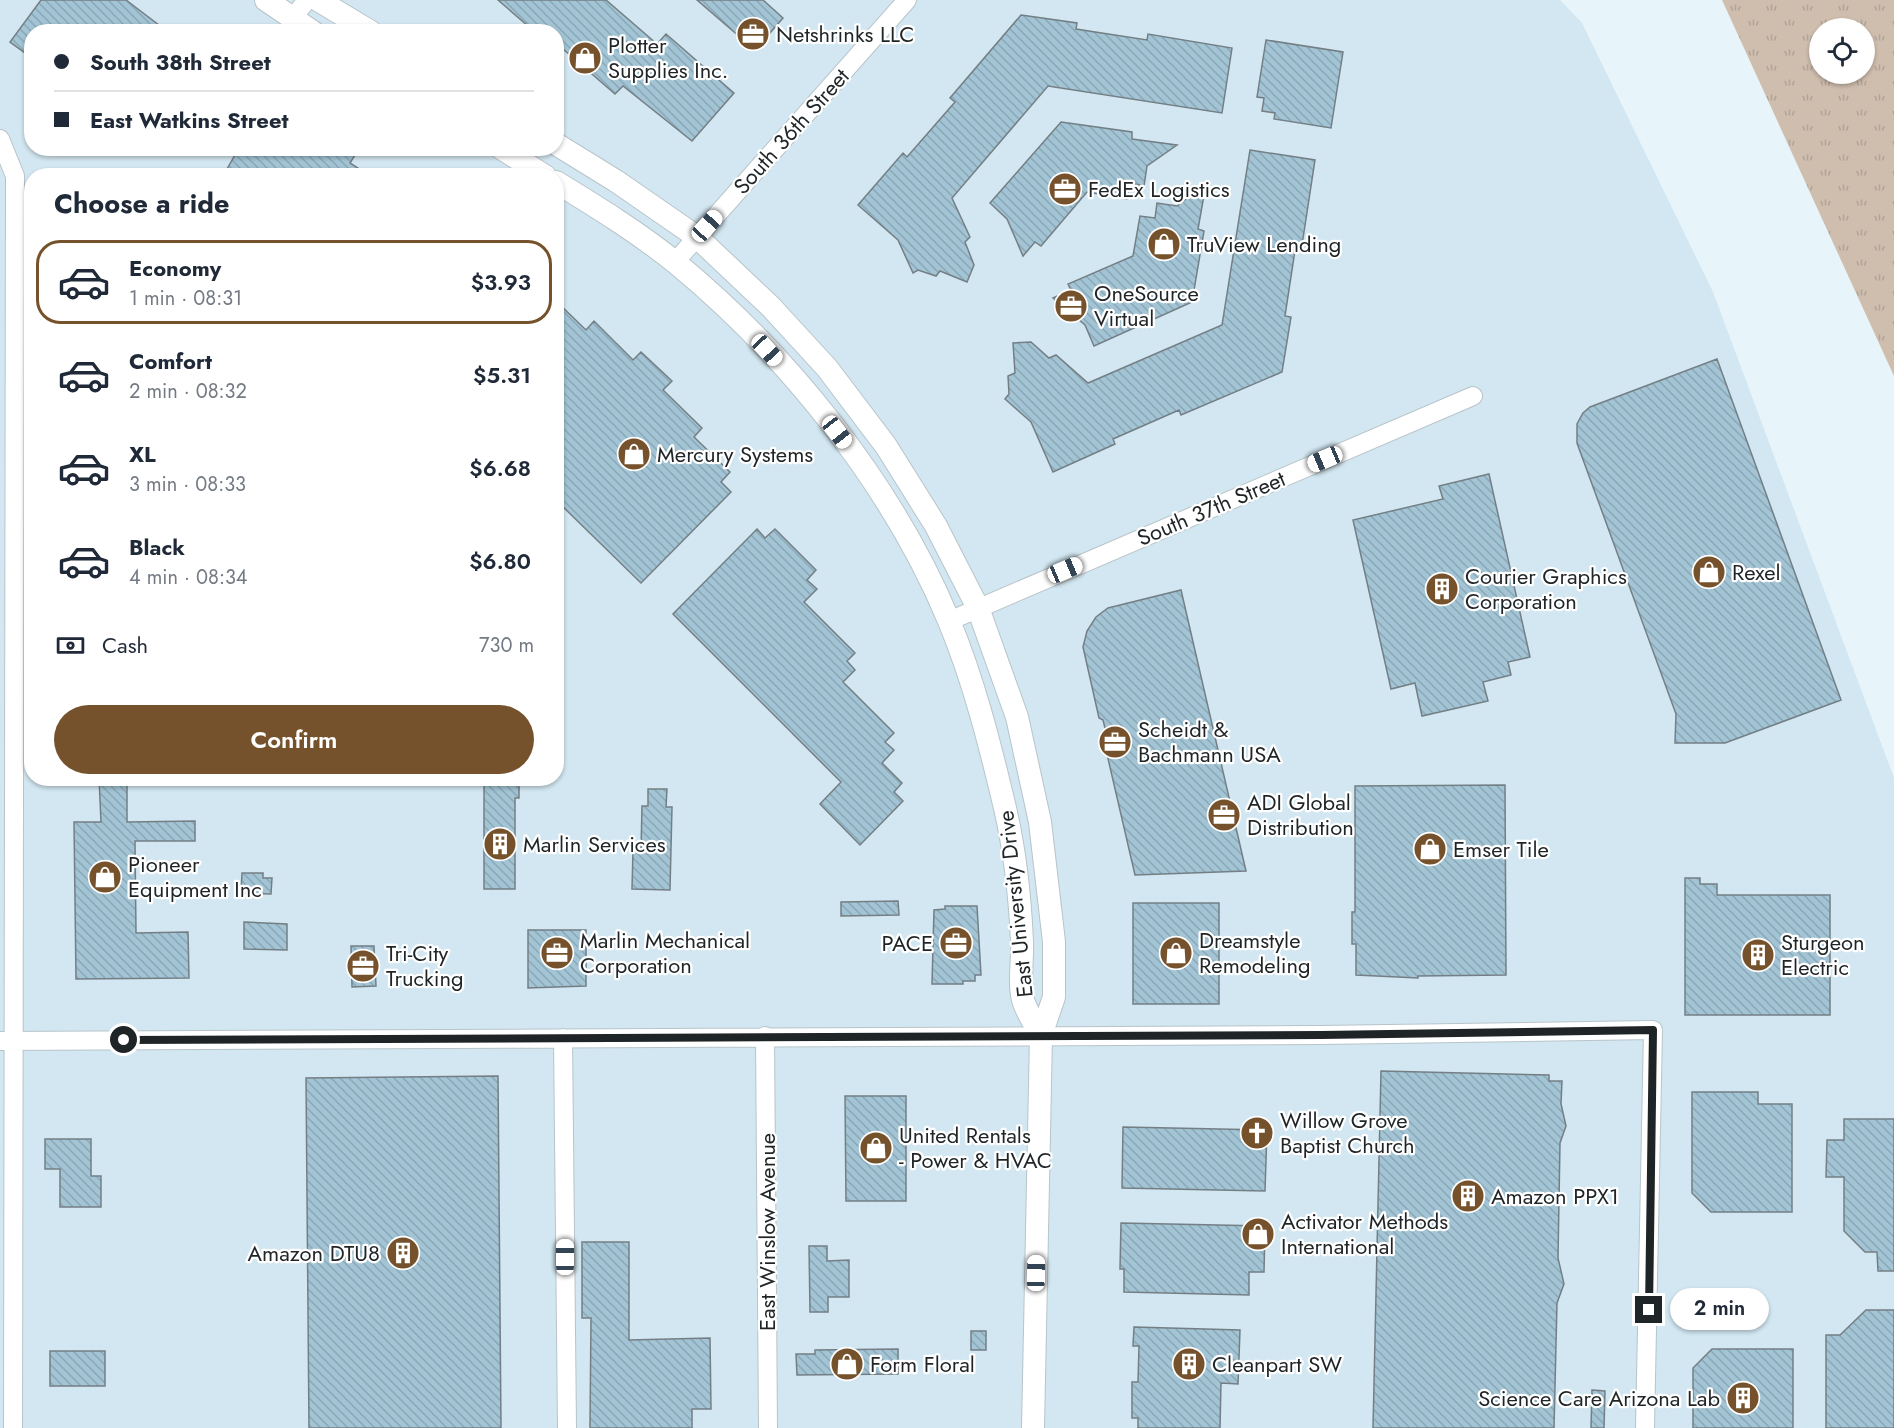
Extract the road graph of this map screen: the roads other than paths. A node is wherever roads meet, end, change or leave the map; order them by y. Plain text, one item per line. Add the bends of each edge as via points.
1 (266, 0) edge
2 (307, 0) edge
3 (318, 0) edge
4 (907, 0) edge
5 (292, 19) junction
6 (300, 24) edge
7 (358, 24) edge
8 (0, 139) edge
9 (564, 149) edge
10 (514, 156) edge
11 (532, 168) edge
12 (564, 187) edge
13 (697, 237) junction
14 (675, 262) junction
15 (1473, 396) dead end
16 (978, 608) junction
17 (949, 621) junction
18 (765, 1035) junction
19 (1041, 1035) junction
20 (563, 1038) junction
21 (7, 1041) edge
22 (13, 1428) edge
23 (567, 1428) edge
24 (768, 1428) edge
25 (1033, 1428) edge
26 (1645, 1428) edge

1 - 5 main road
2 - 5 street
3 - 7 main road
4 - 13 street, South 36th Street
5 - 6 main road
8 - 21 street via 15,176
9 - 13 main road, East University Drive
10 - 11 main road
12 - 14 main road, East University Drive
13 - 14 street, South 36th Street
13 - 16 main road, East University Drive via 770,306 847,394 886,446 936,526
14 - 17 main road, East University Drive via 736,317 797,383 863,466 907,535
15 - 16 street, South 37th Street
16 - 17 street, South 37th Street
16 - 19 main road, East University Drive via 1017,717 1040,822 1054,942 1054,997
17 - 19 main road, East University Drive via 986,727 1010,830 1022,939 1023,1001
18 - 19 street
18 - 20 street
18 - 24 street, East Winslow Avenue
19 - 25 main road, East University Drive
19 - 26 street via 1653,1030
20 - 21 street
20 - 23 street
21 - 22 street

